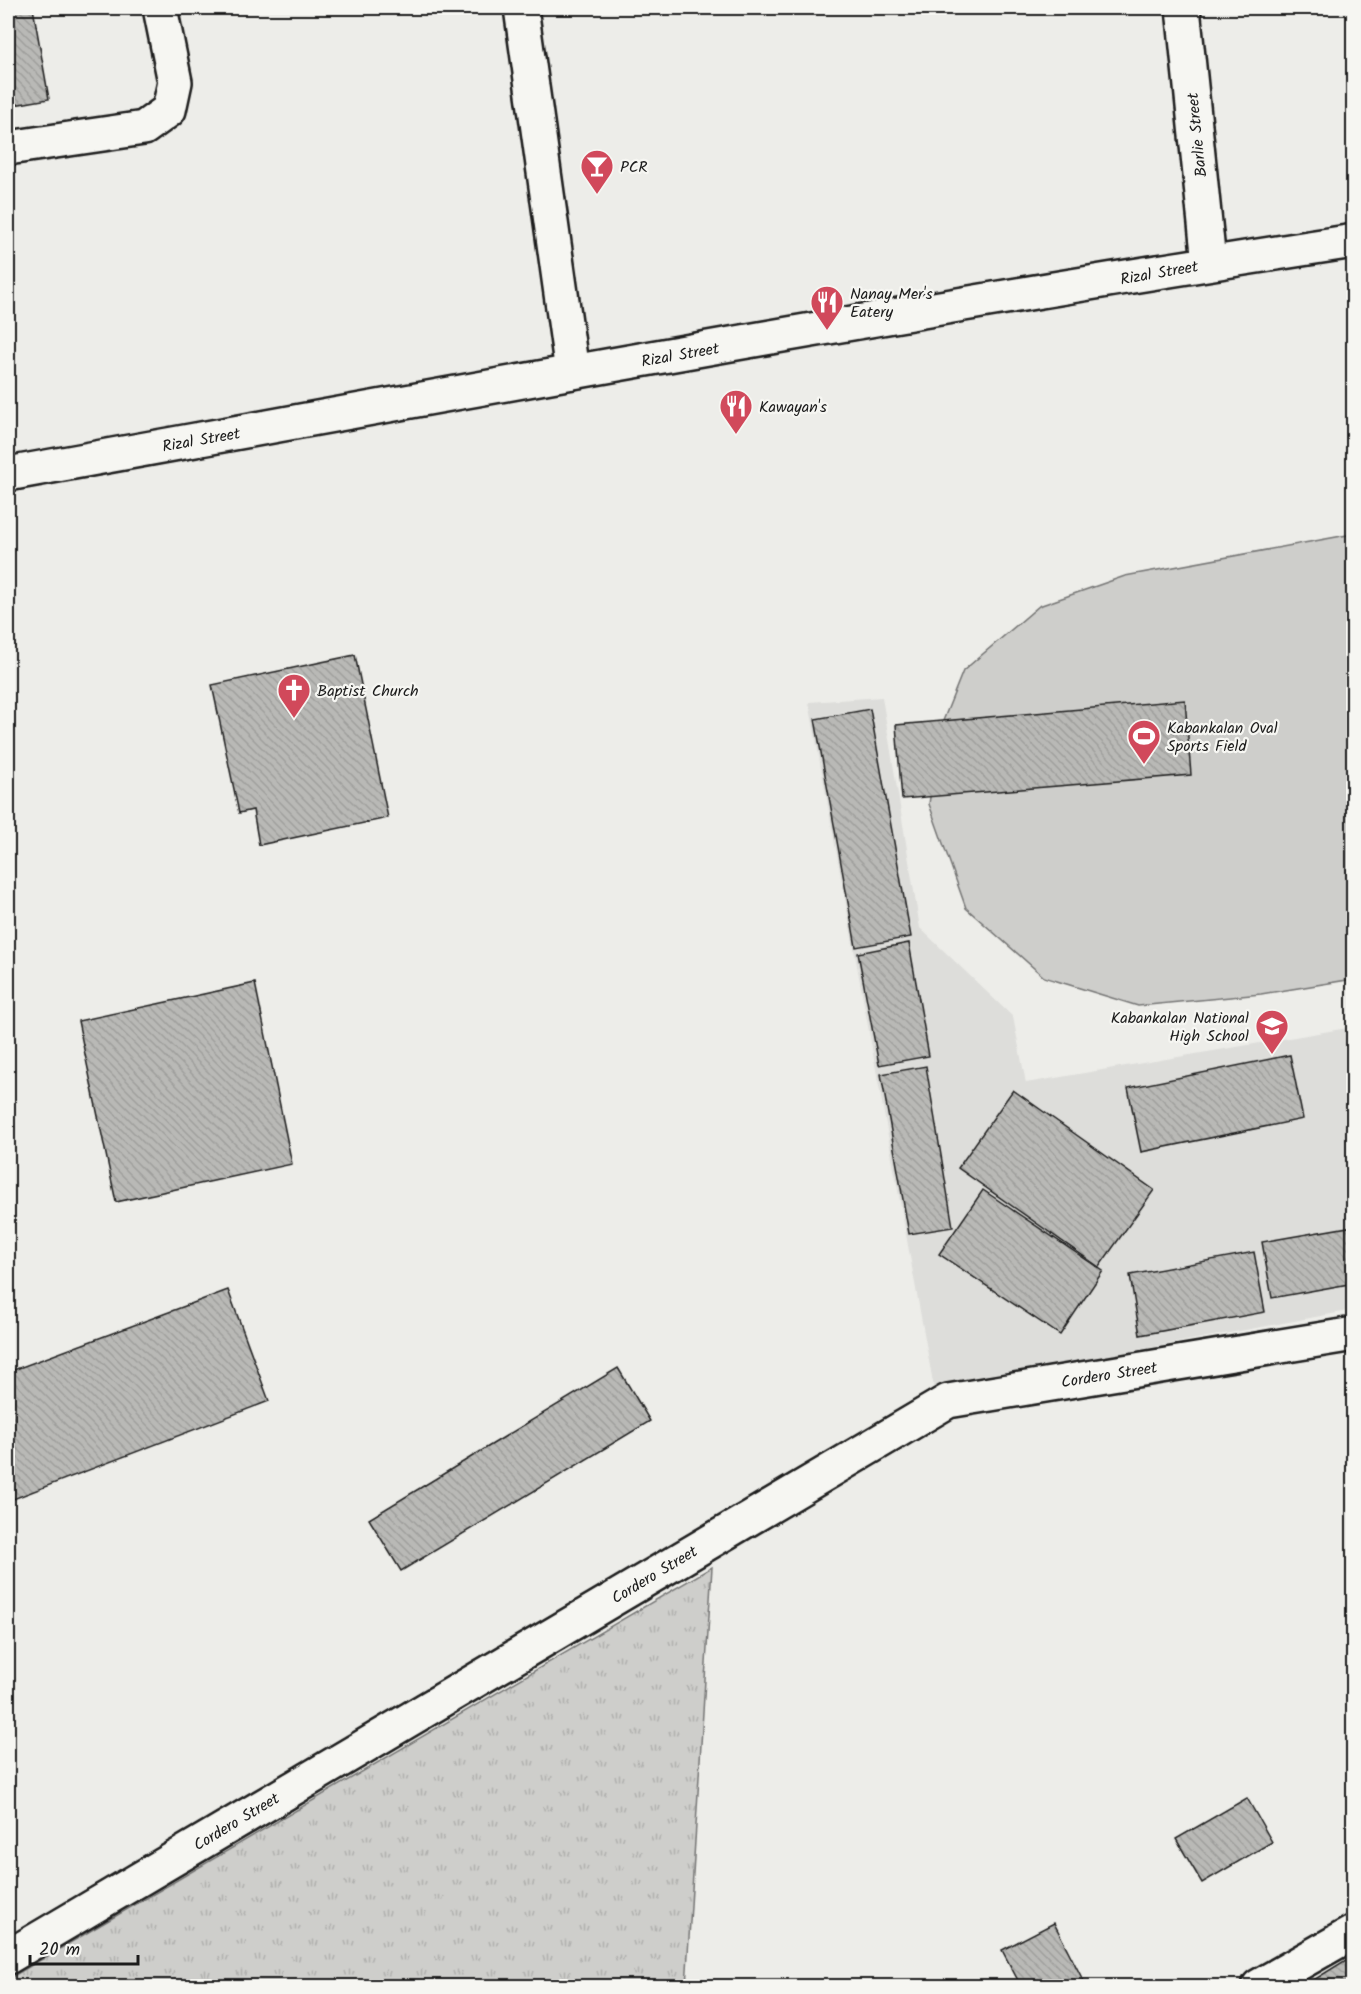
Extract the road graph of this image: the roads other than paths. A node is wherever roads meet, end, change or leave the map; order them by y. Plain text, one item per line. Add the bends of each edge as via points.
1 (159, 8) edge
2 (521, 8) edge
3 (1183, 8) edge
4 (8, 148) edge
5 (1353, 241) edge
6 (1209, 263) junction
7 (572, 372) junction
8 (8, 474) edge
9 (1353, 1334) edge
10 (1353, 1932) edge
11 (8, 1957) edge
12 (1259, 1986) edge

1 - 4 street via 175,82 170,110 144,128
2 - 7 street
3 - 6 street, Barlie Street
5 - 6 street, Rizal Street
6 - 7 street, Rizal Street
7 - 8 street, Rizal Street
9 - 11 street, Cordero Street via 948,1401
10 - 12 street

